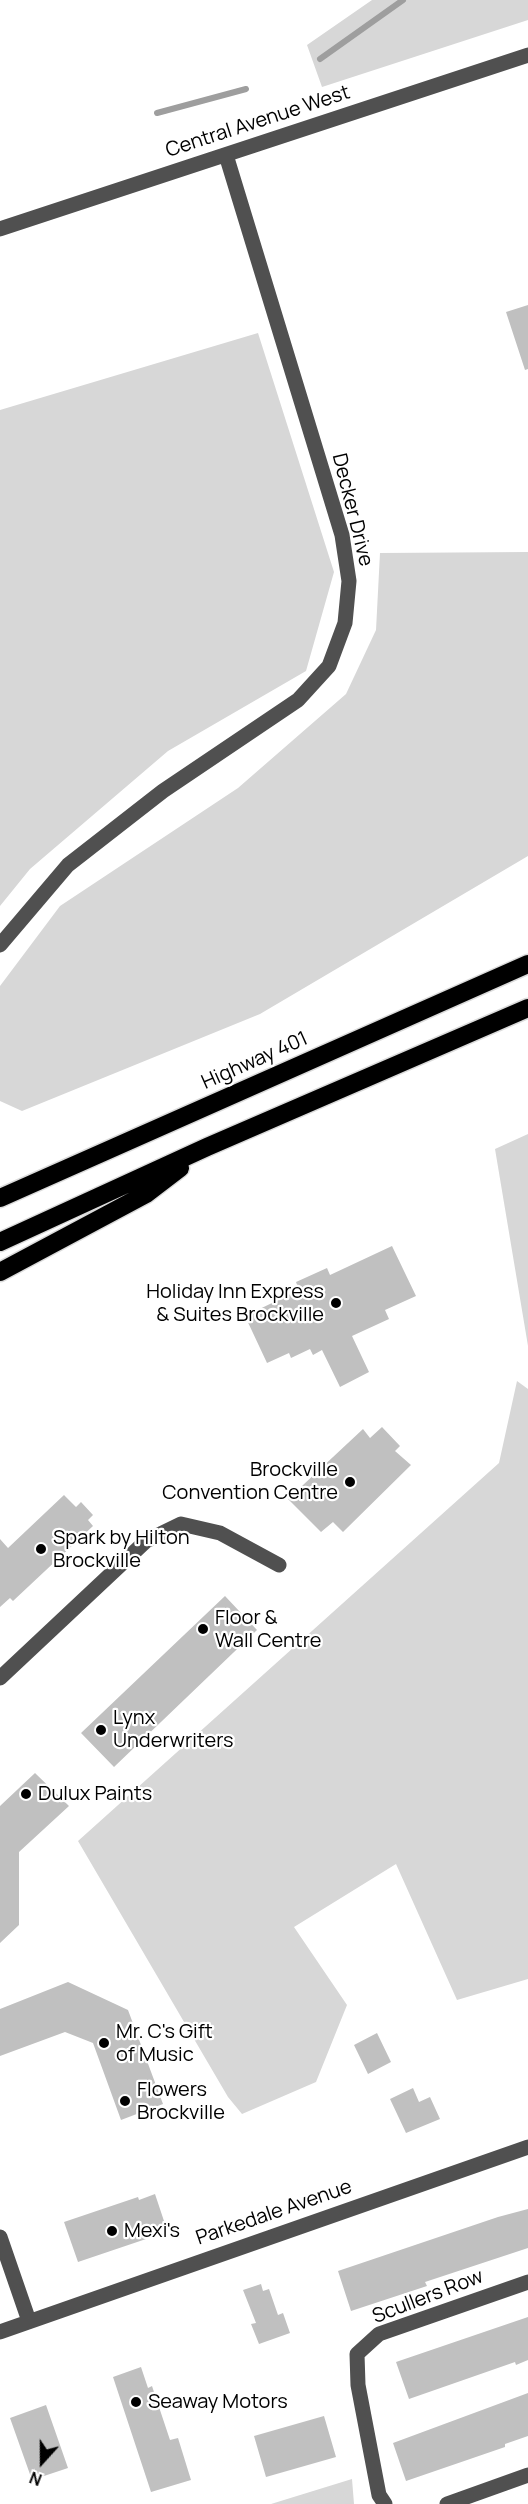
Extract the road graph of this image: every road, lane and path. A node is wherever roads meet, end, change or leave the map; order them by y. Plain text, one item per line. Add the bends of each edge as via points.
1 (528, 55) edge
2 (226, 155) junction
3 (0, 229) edge
4 (0, 945) edge
5 (528, 964) edge
6 (528, 1008) edge
7 (207, 1147) junction
8 (30, 1184) junction
9 (0, 1189) edge
10 (0, 1198) edge
11 (0, 1242) edge
12 (0, 1272) edge
13 (279, 1565) dead end
14 (0, 1678) edge
15 (528, 2147) edge
16 (0, 2237) edge
17 (528, 2282) edge
18 (29, 2321) junction
19 (0, 2332) edge
20 (528, 2475) edge
21 (385, 2504) edge
22 (447, 2504) edge

1 - 2 street, Central Avenue West
2 - 3 street, Central Avenue West
2 - 4 street, Decker Drive via 342,535 349,581 345,623 329,666 298,700 163,791 68,865
5 - 8 highway, Highway 401
6 - 7 highway
7 - 11 highway
7 - 12 highway via 146,1194
8 - 9 highway
8 - 10 highway, Highway 401
13 - 14 street via 220,1533 181,1524 146,1541
15 - 18 street, Parkedale Avenue
16 - 18 street
17 - 21 street, Scullers Row via 379,2334 357,2354 358,2385
18 - 19 street, Parkedale Avenue
20 - 22 street

